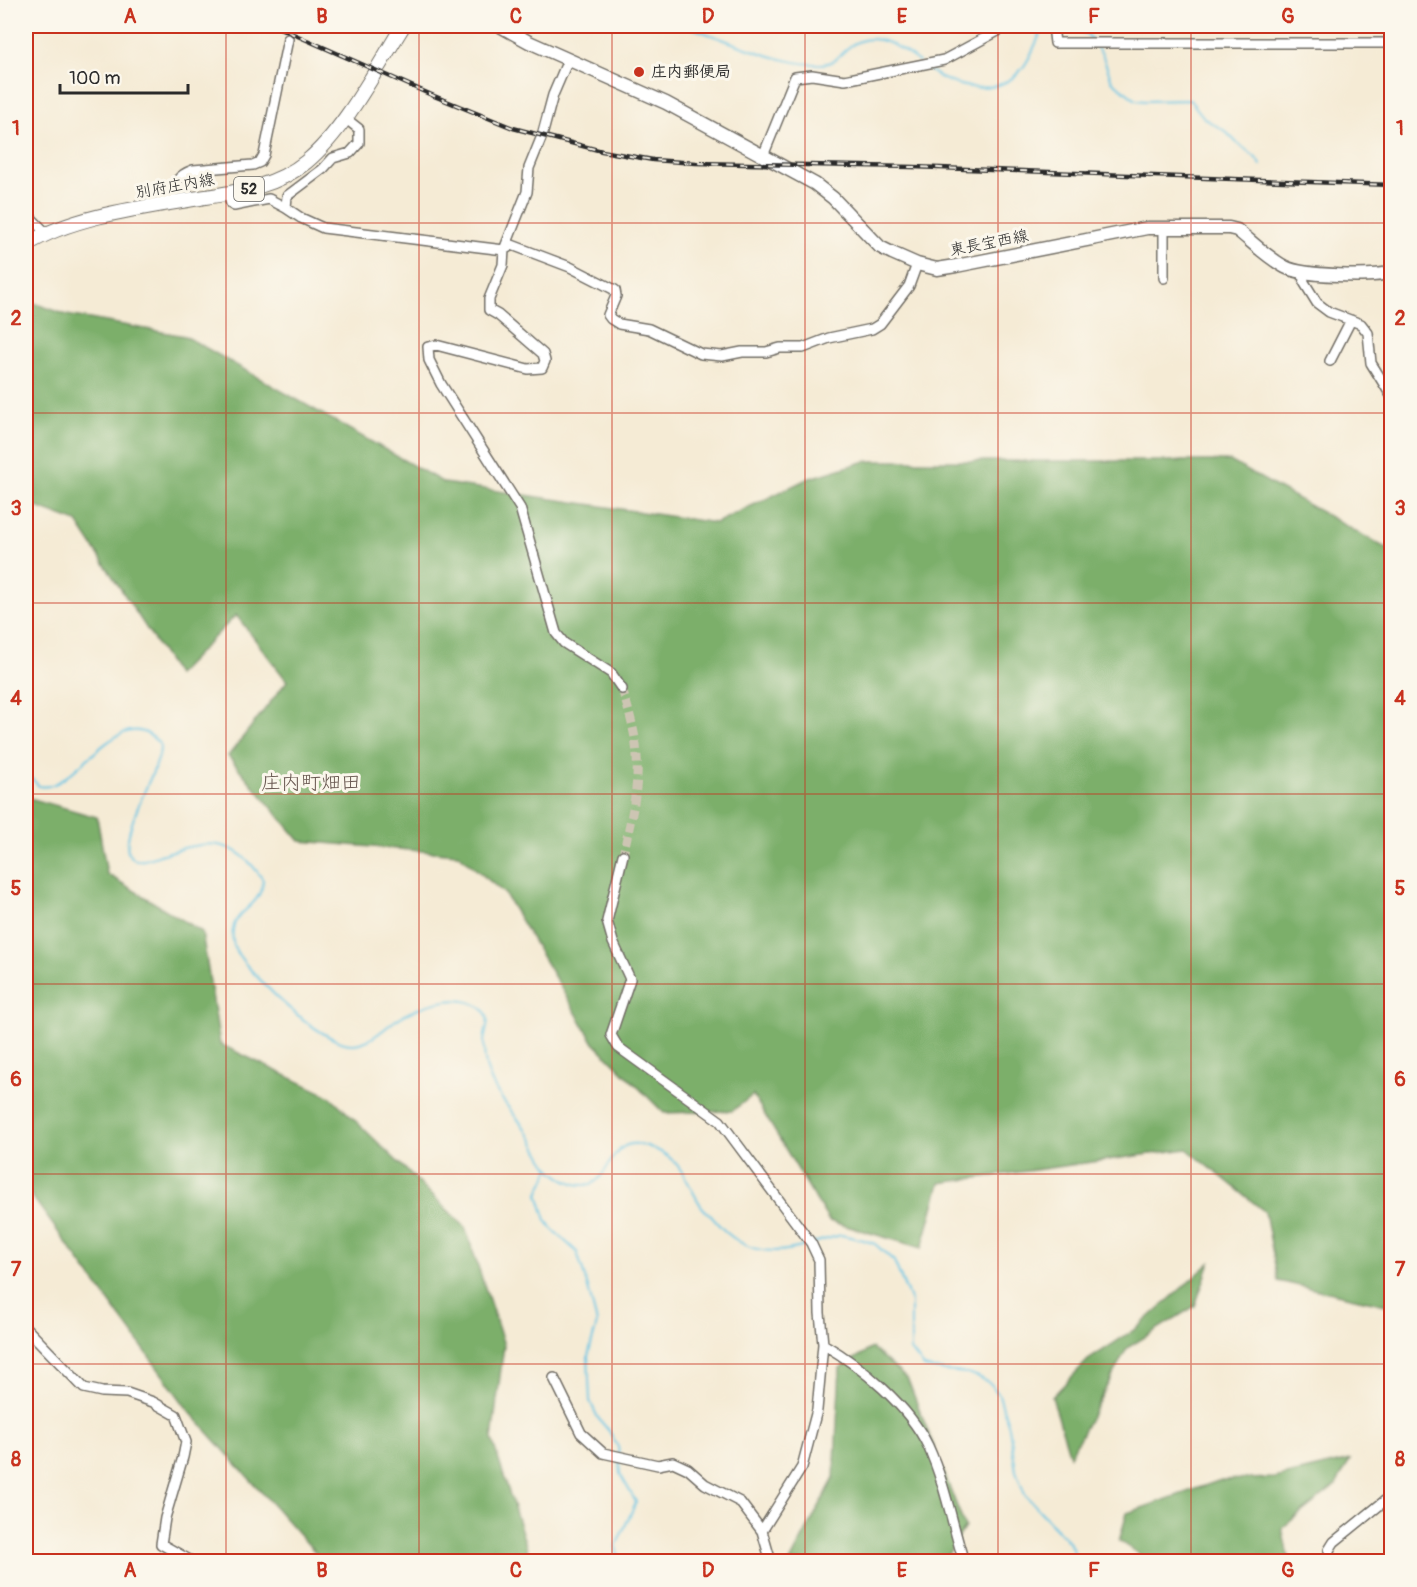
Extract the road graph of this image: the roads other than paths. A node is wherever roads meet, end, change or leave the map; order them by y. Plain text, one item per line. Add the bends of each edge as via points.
1 (403, 26) edge
2 (500, 26) edge
3 (1007, 26) edge
4 (1053, 26) edge
5 (288, 39) dead end
6 (1392, 43) edge
7 (568, 60) junction
8 (345, 118) junction
9 (763, 156) junction
10 (228, 194) junction
11 (168, 203) junction
12 (286, 208) junction
13 (26, 215) edge
14 (1164, 228) junction
15 (46, 233) junction
16 (26, 245) edge
17 (504, 250) junction
18 (917, 264) junction
19 (1303, 272) junction
20 (1392, 272) edge
21 (1164, 278) dead end
22 (1351, 320) junction
23 (1330, 361) dead end
24 (1392, 397) edge
25 (622, 689) tunnel mouth
26 (623, 855) tunnel mouth
27 (26, 1328) edge
28 (823, 1344) junction
29 (554, 1377) dead end
30 (1392, 1495) edge
31 (762, 1531) junction
32 (193, 1562) edge
33 (771, 1562) edge
34 (964, 1562) edge
35 (1330, 1562) edge

1 - 8 main road, 別府庄内線 / 52
2 - 7 main road, 東長宝西線
3 - 9 street via 944,60 845,80 812,75 795,77
4 - 6 street via 1055,43
5 - 11 street via 260,162 187,172 178,177
7 - 9 main road, 東長宝西線 via 666,104
7 - 17 street via 529,168 527,192
8 - 10 main road, 別府庄内線 / 52 via 321,149 284,177
8 - 12 street via 359,129 359,143 350,153 333,158 291,192
9 - 18 main road, 東長宝西線 via 833,198 880,247
10 - 11 main road, 別府庄内線 / 52
10 - 12 street via 234,206 269,199
11 - 15 main road, 別府庄内線 / 52 via 80,221
12 - 17 street via 323,228
13 - 15 street
14 - 18 main road, 東長宝西線 via 1147,228 956,266
14 - 19 main road, 東長宝西線 via 1237,230 1286,268
14 - 21 street
15 - 16 main road, 別府庄内線 / 52
17 - 18 street via 512,245 570,267 615,290 608,315 619,324 649,329 683,347 722,356 803,348 872,329 902,297
17 - 25 street via 489,310 543,354 542,368 528,369 436,345 429,347 429,360 520,508 556,633 564,643 611,673
19 - 20 main road, 東長宝西線 via 1374,276
19 - 22 street via 1308,291 1317,303
22 - 23 street
22 - 24 street via 1368,333 1371,363
26 - 28 street via 608,921 630,979 611,1035 618,1047 720,1121 811,1243 819,1260
27 - 32 street via 84,1388 127,1393 176,1415 186,1442 161,1544
28 - 31 street via 817,1410 805,1458
28 - 34 street via 882,1389 915,1422 928,1447
29 - 31 street via 581,1433 603,1453 658,1465 673,1462 688,1469 705,1484 740,1502
30 - 35 street via 1334,1542 1329,1550
31 - 33 street

